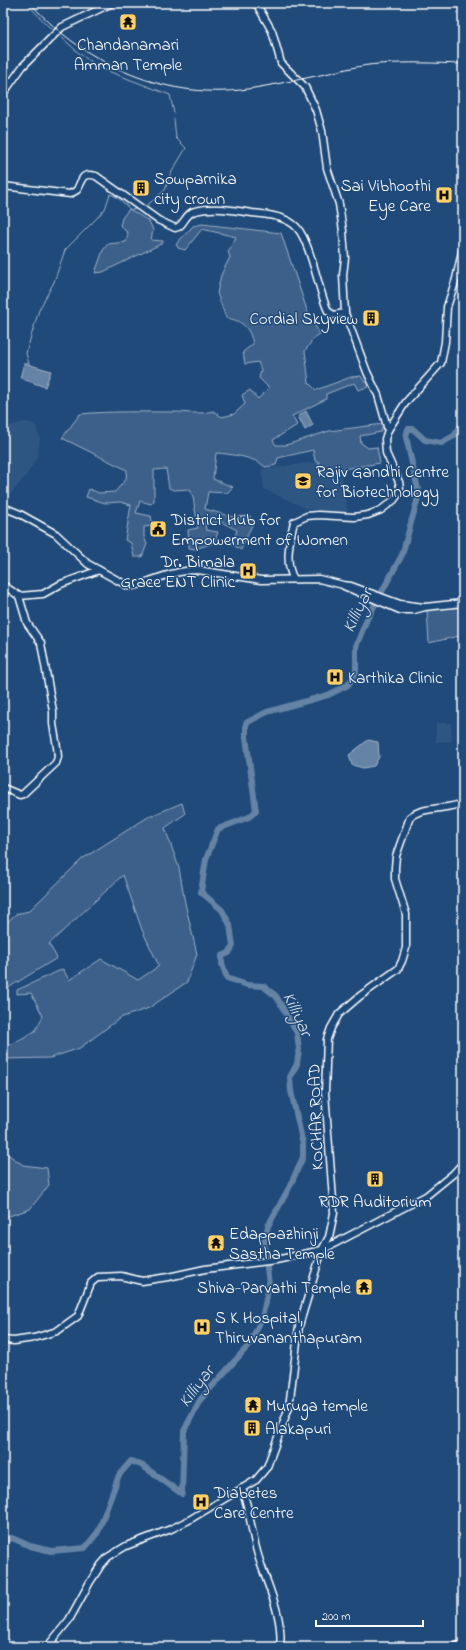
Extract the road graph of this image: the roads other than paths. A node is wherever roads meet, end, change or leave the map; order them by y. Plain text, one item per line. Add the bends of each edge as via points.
1 (112, 3) edge
2 (256, 3) edge
3 (3, 94) edge
4 (3, 186) edge
5 (463, 247) edge
6 (346, 313) junction
7 (388, 430) junction
8 (3, 508) edge
9 (99, 570) junction
10 (294, 579) junction
11 (3, 585) edge
12 (19, 596) junction
13 (463, 603) edge
14 (3, 788) edge
15 (463, 803) edge
16 (463, 1163) edge
17 (322, 1250) junction
18 (3, 1340) edge
19 (242, 1488) junction
20 (463, 1645) edge
21 (47, 1647) edge
22 (280, 1647) edge
23 (452, 1647) edge

1 - 3 street via 62,27 20,70
2 - 6 street via 272,31 282,63 305,87 316,110 343,231
4 - 6 street via 70,194 77,190 85,175 90,175 96,176 158,220 175,228 180,227 194,211 219,209 261,214 293,223 299,228 305,240 328,311 333,315
5 - 7 street via 446,307 445,342 440,363 406,402
6 - 7 street
7 - 10 street via 385,449 399,482 398,497 381,510 368,515 307,516 294,522 289,568
8 - 9 street via 20,514 56,534 79,556
9 - 10 street via 128,586 135,587 173,573 190,570 261,580
9 - 12 street via 61,584 43,594
10 - 13 street via 318,579 351,586 398,607
11 - 12 street
12 - 14 street via 27,623 41,643 54,711 53,724 58,757 56,763 23,794
15 - 17 street, KOCHAR ROAD via 454,807 420,812 410,817 396,856 395,879 406,914 406,948 402,961 392,974 338,1014 331,1028 325,1092 334,1213 329,1237
16 - 17 street via 426,1196
17 - 18 street via 272,1261 205,1269 142,1281 121,1276 98,1277 91,1283 78,1316 56,1331 34,1338
17 - 19 street, KOCHAR ROAD via 299,1326 289,1406 267,1467 256,1480
19 - 21 street, KOCHAR ROAD via 171,1530 126,1546 108,1557 90,1582 69,1620
19 - 22 street via 250,1512 256,1549 278,1622
20 - 23 street

